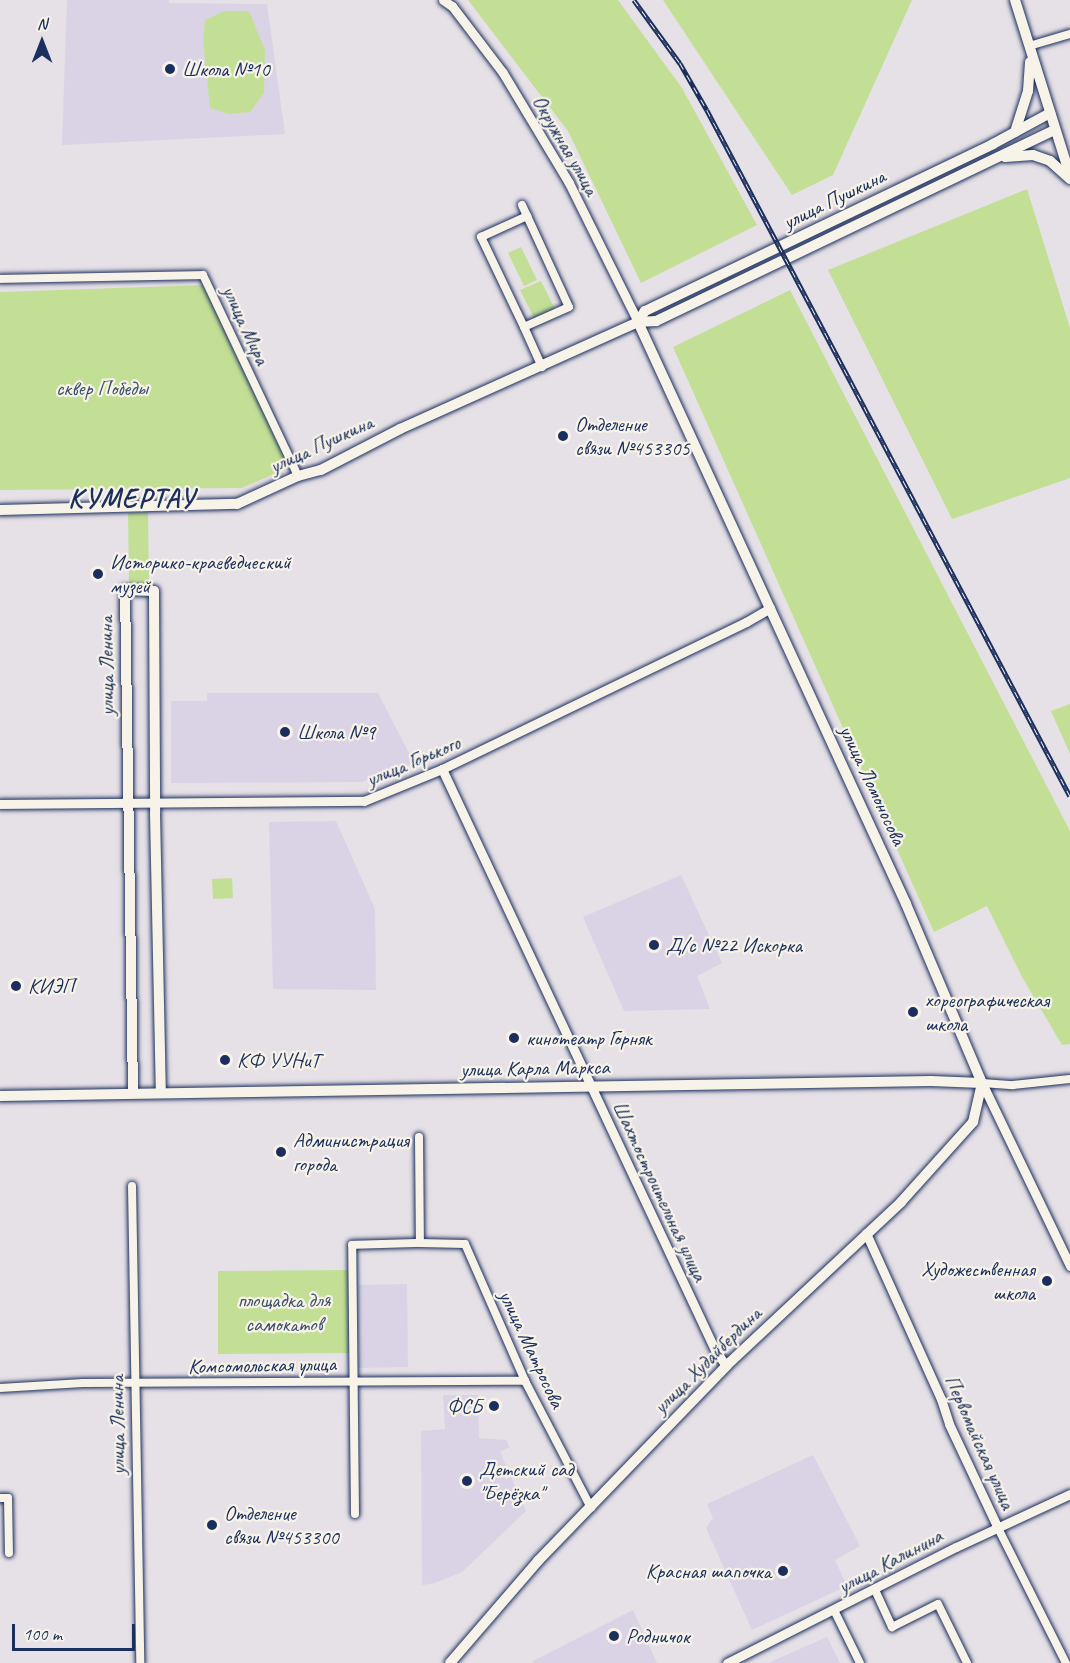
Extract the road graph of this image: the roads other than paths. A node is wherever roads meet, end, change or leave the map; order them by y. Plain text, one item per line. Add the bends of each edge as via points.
1 (443, 0) edge
2 (1015, 0) edge
3 (1070, 34) edge
4 (1029, 46) junction
5 (1050, 112) junction
6 (1055, 130) junction
7 (1014, 132) junction
8 (998, 157) junction
9 (1070, 177) edge
10 (522, 205) dead end
11 (527, 216) junction
12 (0, 279) edge
13 (638, 322) junction
14 (524, 327) junction
15 (542, 367) junction
16 (298, 476) junction
17 (0, 510) edge
18 (770, 608) junction
19 (442, 769) junction
20 (128, 803) junction
21 (155, 803) junction
22 (0, 804) edge
23 (1070, 1079) edge
24 (982, 1083) junction
25 (592, 1087) junction
26 (133, 1093) junction
27 (161, 1093) junction
28 (0, 1096) edge
29 (419, 1137) dead end
30 (132, 1186) dead end
31 (866, 1233) junction
32 (420, 1244) junction
33 (1070, 1266) edge
34 (726, 1366) junction
35 (525, 1381) junction
36 (353, 1382) junction
37 (136, 1385) junction
38 (0, 1388) edge
39 (1070, 1494) edge
40 (0, 1498) edge
41 (591, 1508) junction
42 (355, 1514) dead end
43 (998, 1528) junction
44 (9, 1553) dead end
45 (874, 1590) junction
46 (834, 1610) junction
47 (140, 1663) edge
48 (450, 1663) edge
49 (727, 1663) edge
50 (860, 1663) edge
51 (967, 1663) edge
52 (1066, 1663) edge

1 - 13 street, Окружная улица via 452,6 503,72 569,183
2 - 4 main road
3 - 4 street
4 - 5 main road
4 - 7 main road via 1028,91
5 - 6 main road
5 - 7 main road, улица Пушкина
6 - 8 main road, улица Пушкина
6 - 9 main road
7 - 13 main road, улица Пушкина via 645,311
8 - 9 main road via 1033,155 1050,161
8 - 13 main road, улица Пушкина via 656,321
10 - 11 street
11 - 14 street via 568,307
11 - 14 street via 481,237
12 - 16 street, улица Мира via 203,275
13 - 15 main road, улица Пушкина
13 - 18 main road, улица Ломоносова
14 - 15 street
15 - 16 main road, улица Пушкина via 400,429 321,470
16 - 17 main road, улица Пушкина via 237,504
18 - 19 street, улица Горького
18 - 24 main road, улица Ломоносова via 906,904
19 - 21 street, улица Горького via 364,801
19 - 25 street, Шахтостроительная улица
20 - 21 street, улица Горького
20 - 21 main road, улица Ленина via 125,590 154,591
20 - 22 street, улица Горького
20 - 26 main road, улица Ленина
21 - 27 main road, улица Ленина
23 - 24 street, улица Карла Маркса via 1013,1085
24 - 25 main road, улица Карла Маркса
24 - 31 main road, улица Худайбердина via 973,1122 901,1202
24 - 33 street, улица Ломоносова
25 - 27 main road, улица Карла Маркса
25 - 34 street, Шахтостроительная улица
26 - 27 main road, улица Карла Маркса
26 - 28 main road, улица Карла Маркса
29 - 32 street
30 - 37 street, улица Ленина
31 - 34 main road, улица Худайбердина
31 - 43 street, Первомайская улица
32 - 35 street, улица Матросова via 465,1244
32 - 36 street, улица Матросова via 352,1245
34 - 41 main road, улица Худайбердина
35 - 36 street, Комсомольская улица
35 - 41 street, улица Матросова
36 - 37 street, Комсомольская улица
36 - 42 street
37 - 38 street, Комсомольская улица via 83,1383
37 - 47 street, улица Ленина
39 - 43 street, улица Калинина
40 - 44 street via 8,1498
41 - 48 main road, улица Худайбердина via 538,1561
43 - 45 street, улица Калинина
43 - 52 street, Первомайская улица
45 - 46 street, улица Калинина
45 - 51 street via 892,1627 938,1604
46 - 49 street, улица Калинина
46 - 50 street

